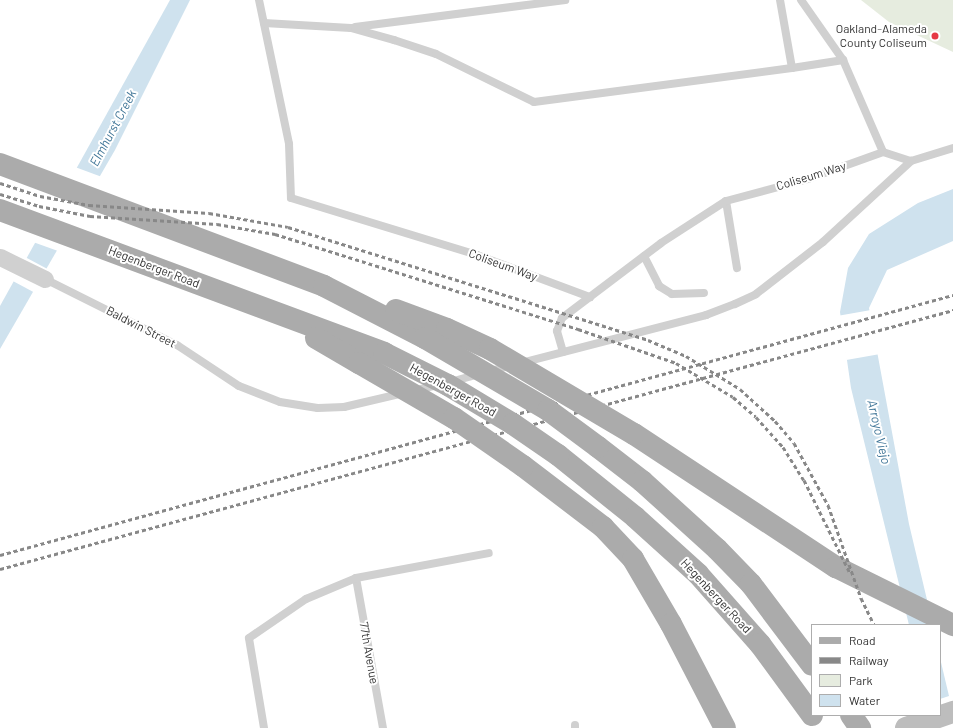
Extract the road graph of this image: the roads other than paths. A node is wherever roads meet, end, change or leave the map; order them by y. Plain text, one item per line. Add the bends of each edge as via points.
1 (259, 0) edge
2 (565, 0) edge
3 (780, 0) edge
4 (801, 0) edge
5 (264, 23) junction
6 (351, 28) junction
7 (843, 60) junction
8 (792, 68) junction
9 (953, 148) edge
10 (883, 152) junction
11 (911, 161) junction
12 (0, 164) edge
13 (726, 200) junction
14 (0, 210) edge
15 (644, 256) junction
16 (7, 261) edge
17 (737, 268) dead end
18 (45, 279) joint
19 (324, 286) junction
20 (704, 293) dead end
21 (590, 297) junction
22 (268, 310) junction
23 (563, 352) junction
24 (489, 553) dead end
25 (356, 578) junction
26 (953, 625) edge
27 (811, 664) edge
28 (953, 712) edge
29 (811, 714) edge
30 (813, 716) edge
31 (852, 716) edge
32 (264, 728) edge
33 (383, 728) edge
34 (725, 728) edge
35 (821, 728) edge
36 (860, 728) edge
37 (906, 728) edge

1 - 5 lane, Coliseum Way
2 - 6 lane
3 - 8 lane
4 - 7 lane
5 - 6 lane
5 - 21 lane, Coliseum Way via 289,144 292,198 477,255
6 - 8 lane via 436,54 534,102
7 - 8 lane
7 - 10 lane
9 - 11 lane
10 - 11 lane
10 - 13 lane, Coliseum Way via 808,179
11 - 23 lane, Baldwin Street via 823,242 756,294 706,314
12 - 19 main road
13 - 15 lane, Coliseum Way
13 - 17 lane
14 - 22 main road, Hegenberger Road
15 - 20 lane via 659,286 672,294
15 - 21 lane, Coliseum Way
16 - 18 street, Baldwin Street
18 - 23 lane, Baldwin Street via 177,345 239,386 280,402 318,408 373,403
19 - 26 main road, bridge via 447,329 490,349 634,434 836,567
19 - 27 main road, bridge via 494,377 598,446 680,515 751,584
21 - 23 lane via 562,318 557,332
22 - 29 main road, Hegenberger Road, bridge via 384,353 448,385 558,455 635,517 698,574 729,607
22 - 34 main road, bridge via 454,418 603,526 633,559 671,624
24 - 25 lane
25 - 32 lane via 306,599 249,638
25 - 33 lane, 77th Avenue
28 - 37 main road
30 - 35 main road, Hegenberger Road
31 - 36 main road

